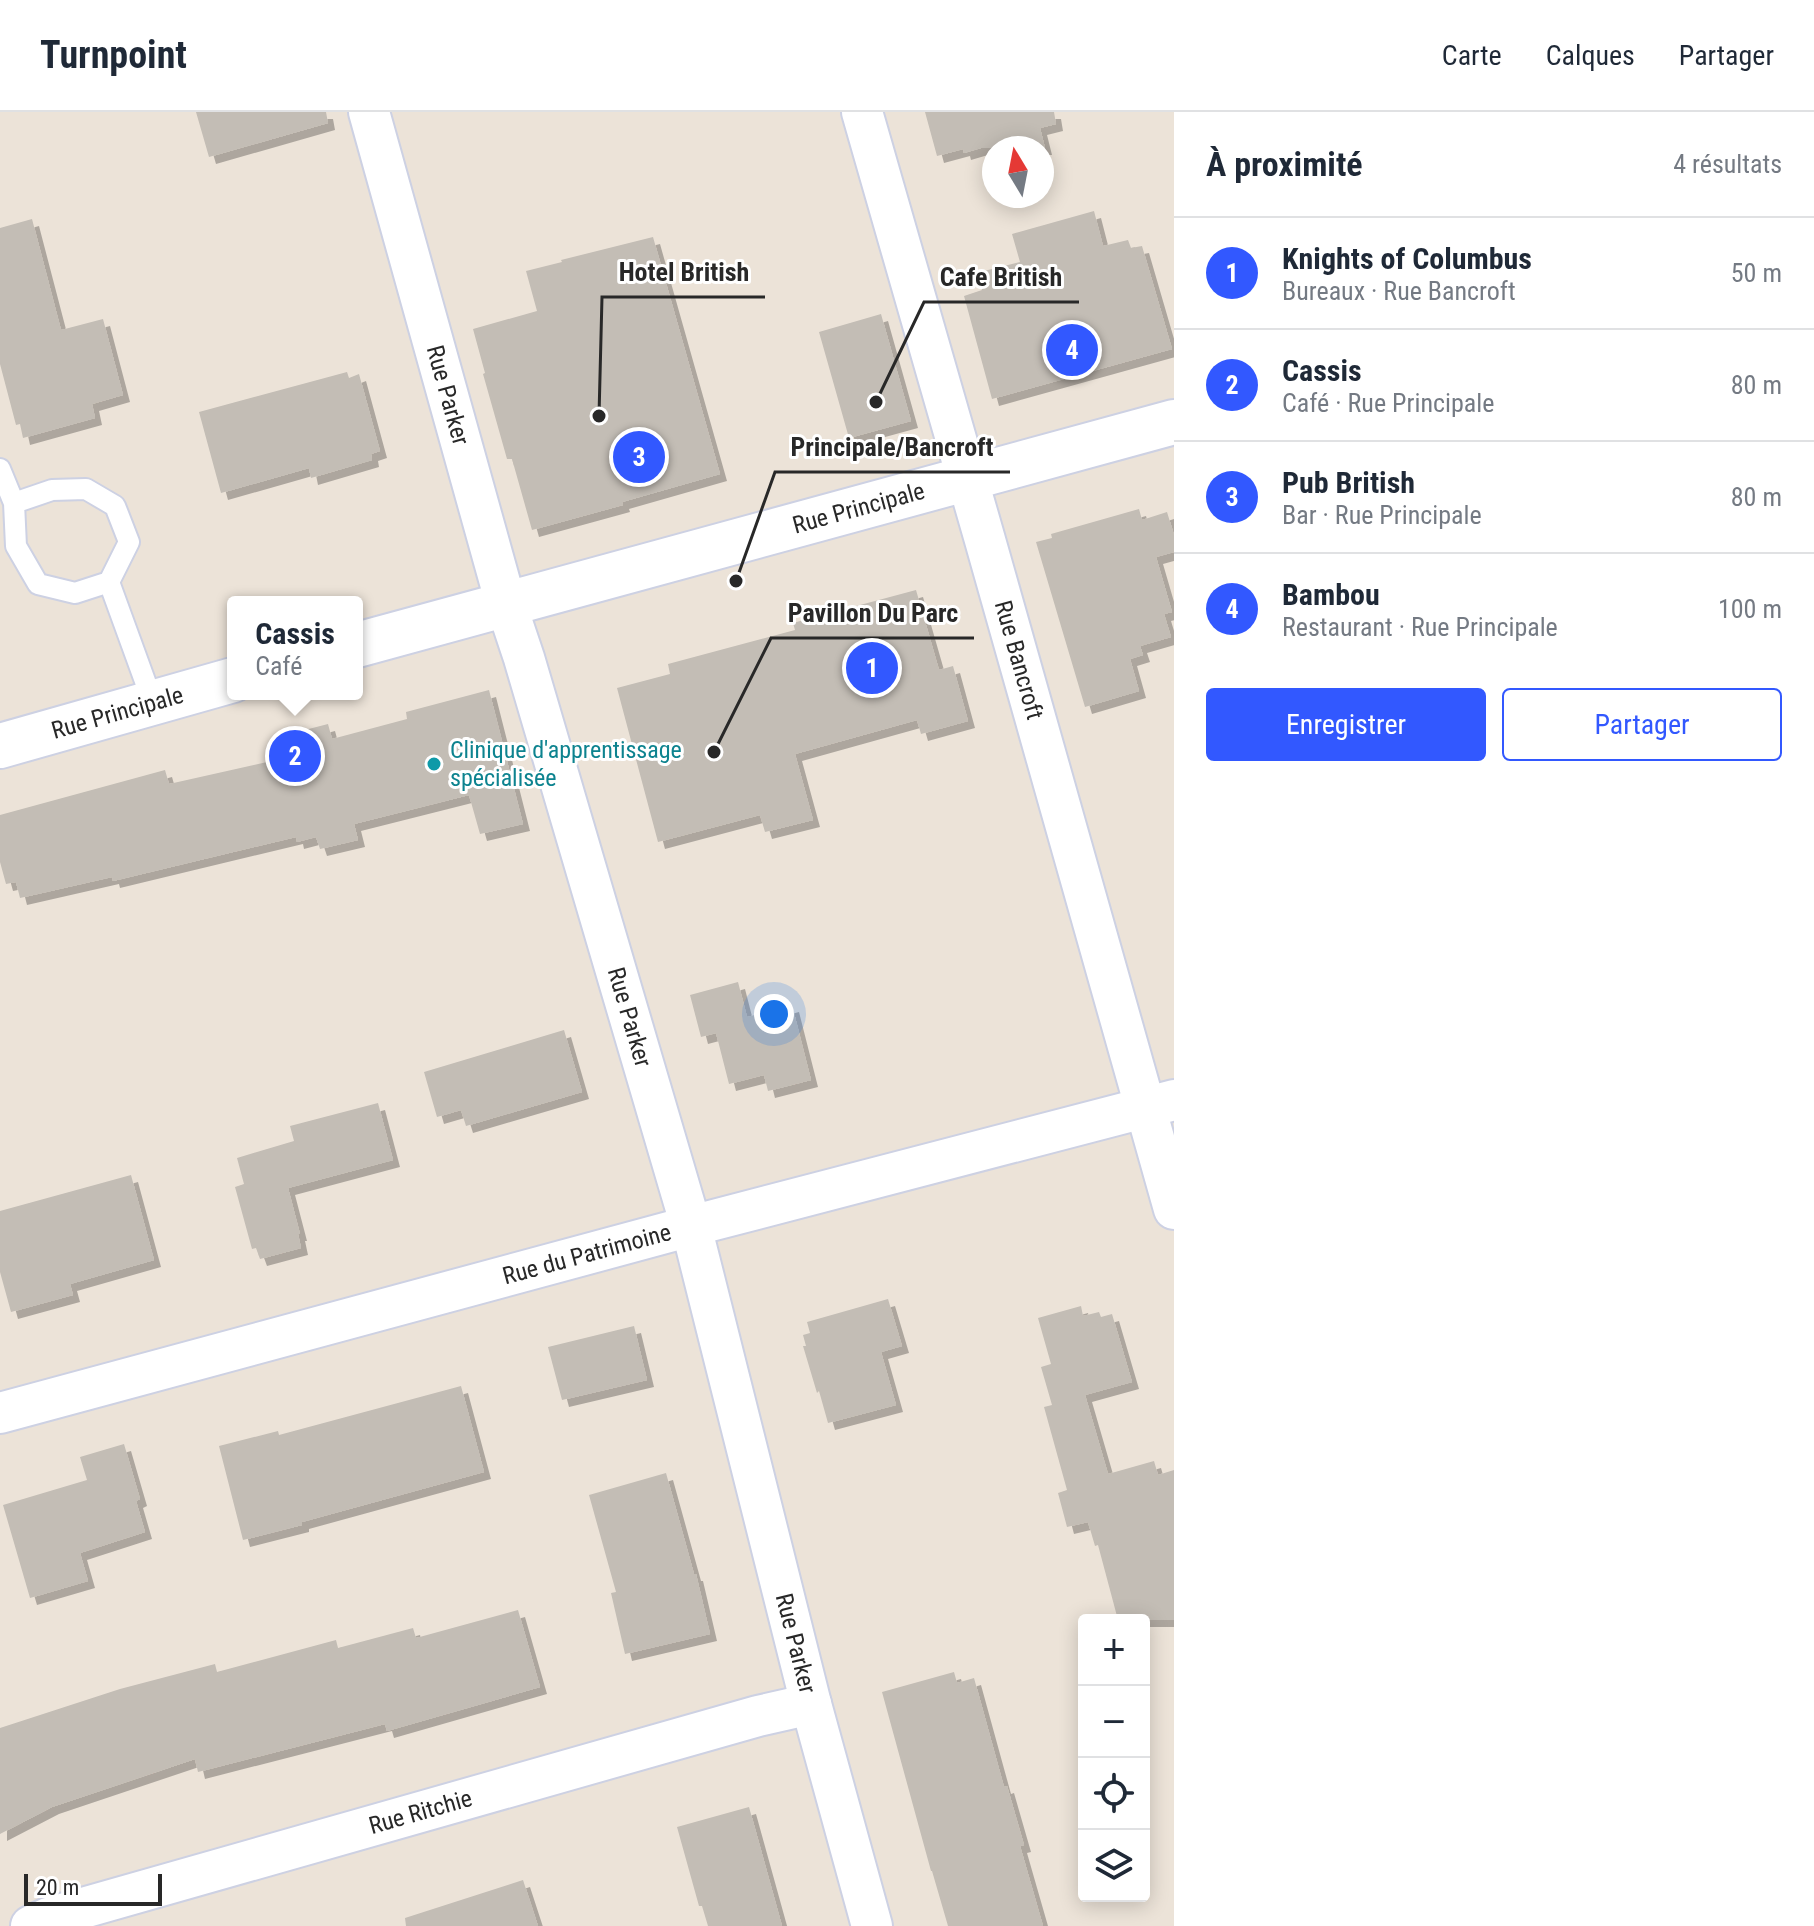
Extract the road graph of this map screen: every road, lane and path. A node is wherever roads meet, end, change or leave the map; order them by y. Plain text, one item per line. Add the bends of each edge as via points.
1 (369, 112) edge
2 (862, 112) edge
3 (1174, 422) edge
4 (0, 469) edge
5 (967, 479) junction
6 (14, 503) junction
7 (109, 582) junction
8 (506, 604) junction
9 (363, 643) edge
10 (227, 682) edge
11 (153, 703) junction
12 (0, 746) edge
13 (1160, 1104) edge
14 (1174, 1209) edge
15 (691, 1226) junction
16 (0, 1413) edge
17 (811, 1704) junction
18 (31, 1926) edge
19 (872, 1926) edge

1 - 8 street, Rue Parker
2 - 5 street, Rue Bancroft
3 - 5 street, Rue Principale
4 - 6 lane
5 - 8 street, Rue Principale
5 - 13 street, Rue Bancroft
6 - 7 lane via 16,546 38,584 75,593
6 - 7 lane via 52,490 86,489 115,506 129,542
7 - 11 lane
8 - 9 street, Rue Principale
8 - 15 street, Rue Parker
10 - 11 street, Rue Principale
11 - 12 street, Rue Principale
13 - 14 street, Rue Bancroft
13 - 15 street, Rue du Patrimoine
15 - 16 street, Rue du Patrimoine
15 - 17 street, Rue Parker
17 - 18 street, Rue Ritchie
17 - 19 street, Rue Parker

